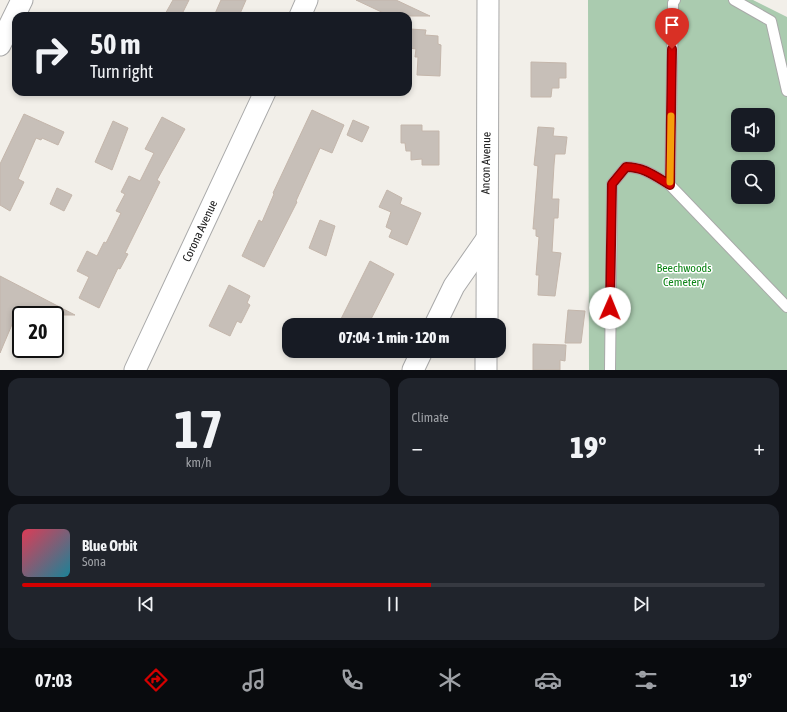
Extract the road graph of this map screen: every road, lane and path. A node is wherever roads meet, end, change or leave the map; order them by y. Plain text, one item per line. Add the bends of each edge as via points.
1 (22, 0) edge
2 (307, 0) edge
3 (488, 0) edge
4 (675, 0) edge
5 (734, 0) edge
6 (16, 12) edge
7 (302, 12) edge
8 (12, 20) edge
9 (0, 45) edge
10 (787, 91) edge
11 (263, 96) edge
12 (670, 185) junction
13 (486, 240) junction
14 (787, 307) edge
15 (438, 318) edge
16 (487, 318) edge
17 (419, 358) edge
18 (486, 358) edge
19 (135, 370) edge
20 (413, 370) edge
21 (486, 370) edge
22 (610, 370) edge

1 - 6 street
2 - 7 street
3 - 13 street, Ancon Avenue
4 - 12 lane
5 - 10 lane via 772,21
8 - 9 street
11 - 19 street, Corona Avenue
12 - 14 lane
12 - 22 lane via 648,171 636,167 626,167 612,184
13 - 15 street via 454,286
13 - 16 street, Ancon Avenue
17 - 20 street
18 - 21 street

